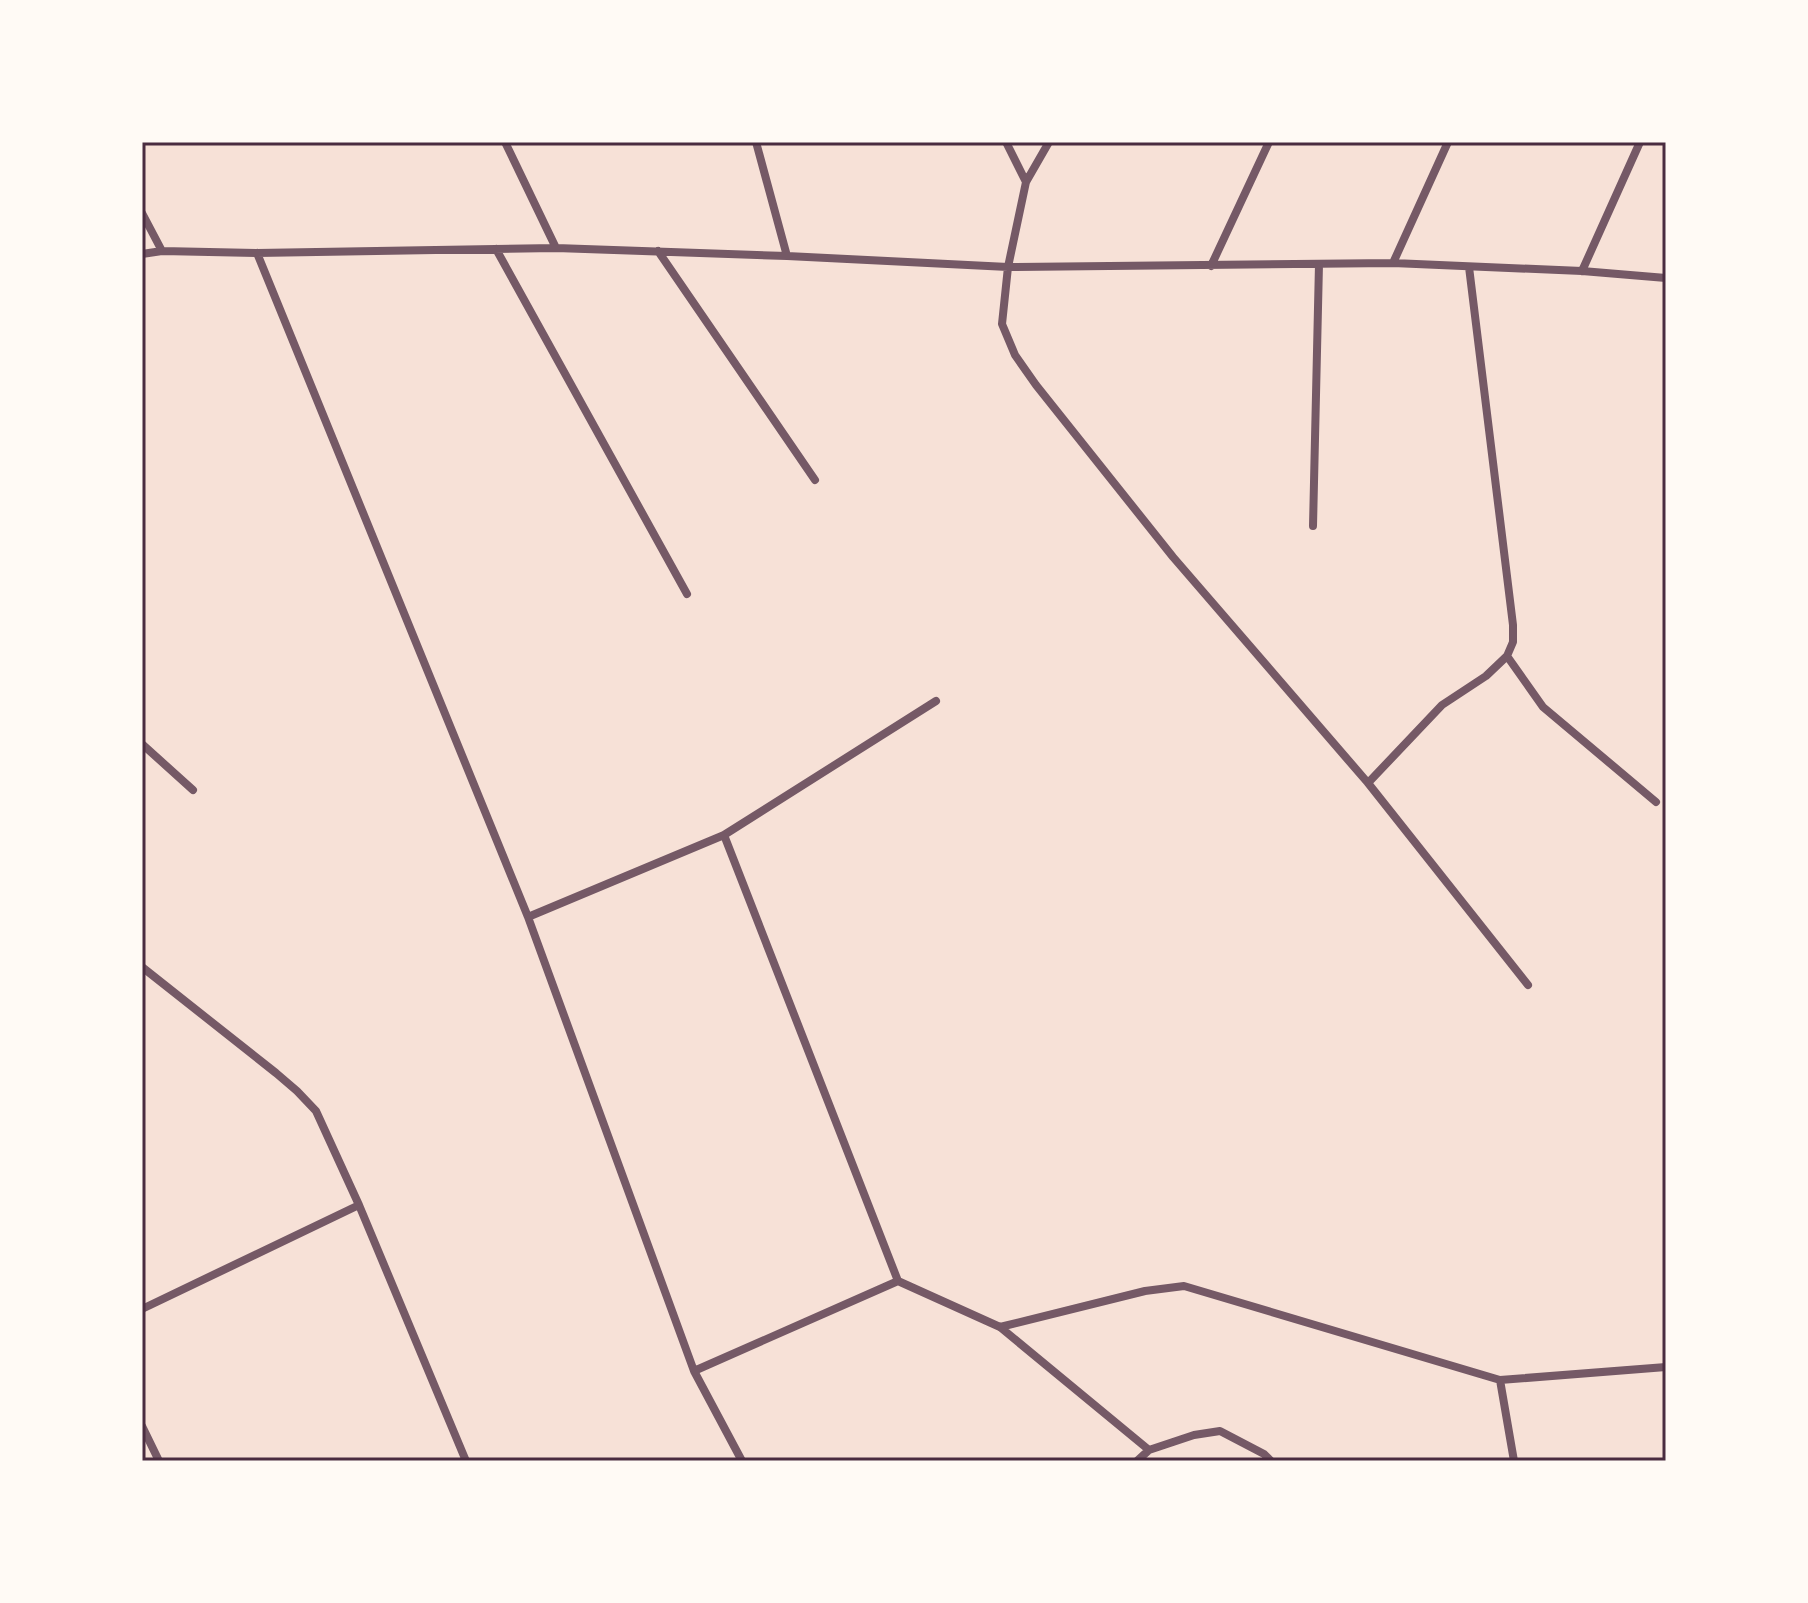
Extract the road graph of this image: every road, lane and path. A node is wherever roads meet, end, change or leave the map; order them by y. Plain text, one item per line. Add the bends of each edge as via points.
1 (505, 142) edge
2 (756, 142) edge
3 (1006, 142) edge
4 (1049, 142) edge
5 (1269, 142) edge
6 (1448, 142) edge
7 (1640, 142) edge
8 (1026, 182) junction
9 (142, 213) edge
10 (556, 248) junction
11 (496, 249) junction
12 (162, 251) junction
13 (658, 251) junction
14 (257, 253) junction
15 (142, 254) edge
16 (787, 256) junction
17 (1393, 263) junction
18 (1319, 264) junction
19 (1211, 266) junction
20 (1008, 267) junction
21 (1469, 267) junction
22 (1582, 271) junction
23 (1666, 278) edge
24 (815, 480) dead end
25 (1313, 526) dead end
26 (687, 594) dead end
27 (1507, 656) junction
28 (936, 701) dead end
29 (142, 744) edge
30 (1368, 783) junction
31 (193, 790) dead end
32 (1656, 802) dead end
33 (724, 835) junction
34 (528, 917) junction
35 (142, 967) edge
36 (1528, 985) dead end
37 (359, 1205) junction
38 (898, 1281) junction
39 (142, 1309) edge
40 (1000, 1327) junction
41 (1666, 1367) edge
42 (694, 1371) junction
43 (1500, 1380) junction
44 (142, 1426) edge
45 (1149, 1450) junction
46 (159, 1461) edge
47 (466, 1461) edge
48 (742, 1461) edge
49 (1137, 1461) edge
50 (1271, 1461) edge
51 (1514, 1461) edge

1 - 10 street
2 - 16 street
3 - 8 street
4 - 8 street
5 - 19 street
6 - 17 street
7 - 22 street
8 - 20 street
9 - 12 street
10 - 11 street
10 - 13 street
11 - 14 street
11 - 26 street
12 - 14 street
12 - 15 street
13 - 16 street
13 - 24 street
14 - 34 street
16 - 20 street
17 - 18 street
17 - 21 street
18 - 19 street
18 - 25 street
19 - 20 street
20 - 30 street via 1002,324 1015,355 1173,557
21 - 22 street
21 - 27 street via 1513,625
22 - 23 street
27 - 30 street via 1442,705
27 - 32 street via 1543,707
28 - 33 street
29 - 31 street
30 - 36 street
33 - 34 street
33 - 38 street
34 - 42 street
35 - 37 street via 316,1111
37 - 39 street
37 - 47 street
38 - 40 street
38 - 42 street
40 - 43 street via 1184,1286
40 - 45 street
41 - 43 street
42 - 48 street
43 - 51 street
44 - 46 street
45 - 49 street
45 - 50 street via 1220,1431

